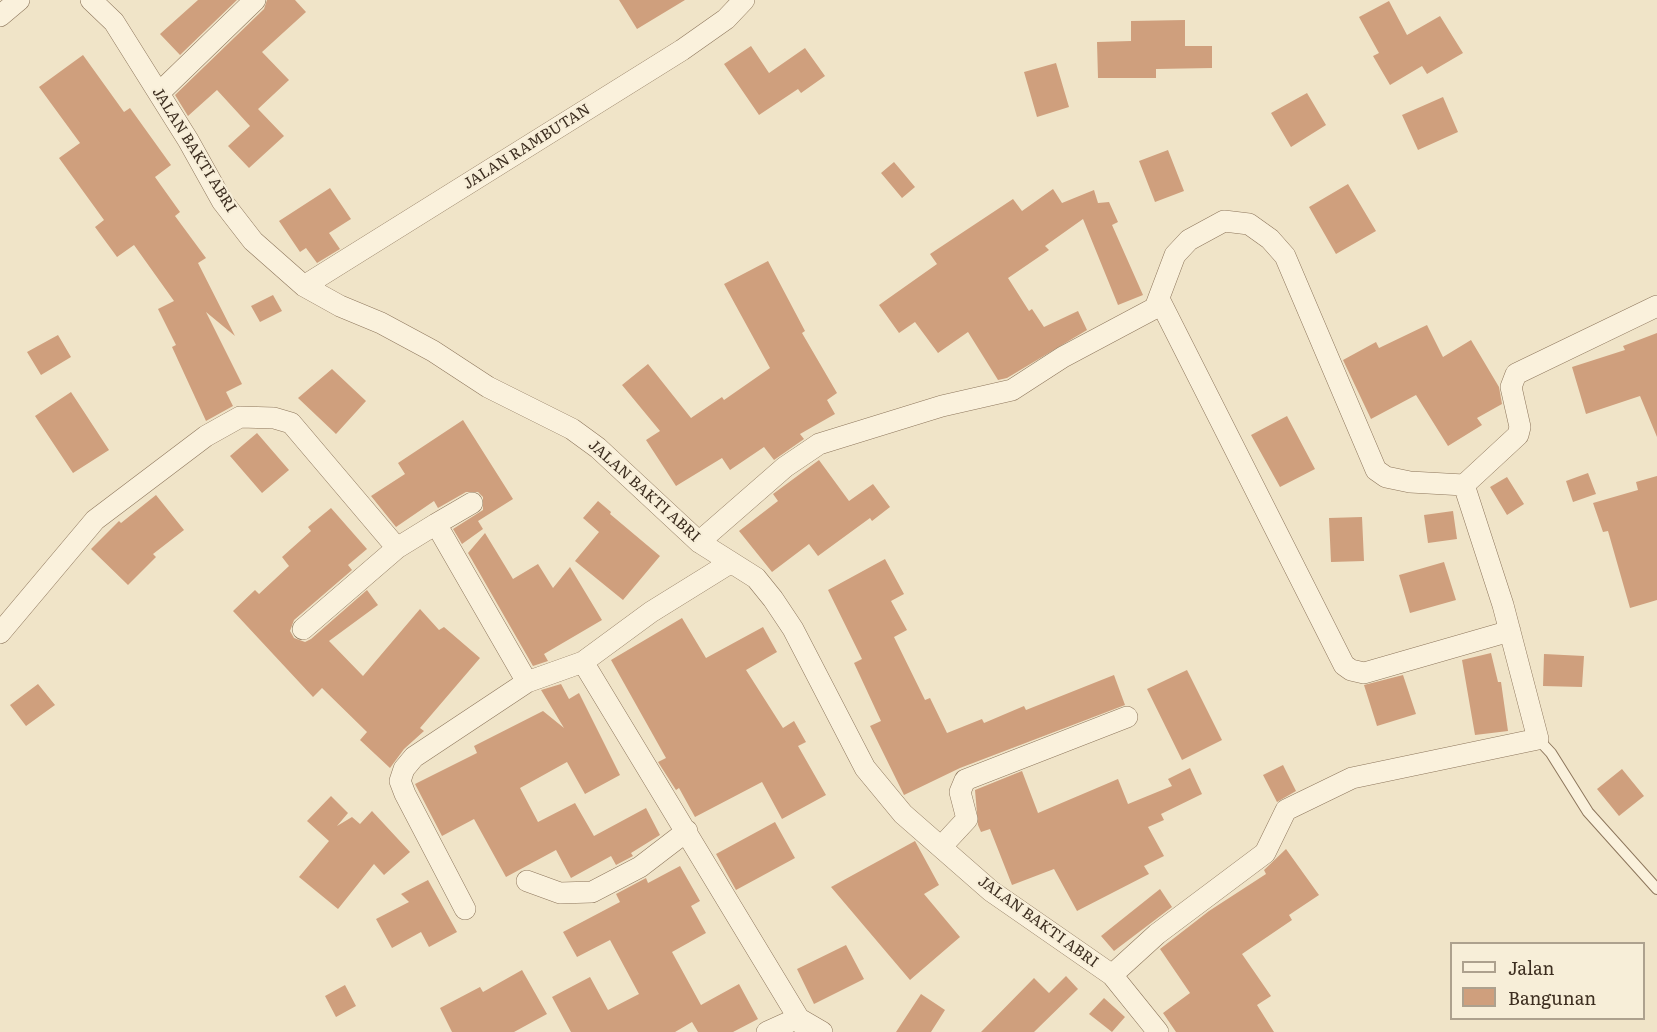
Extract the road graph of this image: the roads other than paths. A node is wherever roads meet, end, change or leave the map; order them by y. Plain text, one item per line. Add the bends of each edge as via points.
1 (19, 0) edge
2 (91, 0) edge
3 (255, 0) edge
4 (744, 0) edge
5 (0, 16) edge
6 (159, 93) junction
7 (304, 286) junction
8 (1159, 299) junction
9 (1657, 306) edge
10 (1464, 485) junction
11 (472, 503) dead end
12 (436, 524) junction
13 (699, 542) junction
14 (397, 548) junction
15 (730, 563) junction
16 (303, 629) dead end
17 (1510, 631) junction
18 (0, 633) edge
19 (583, 662) junction
20 (527, 682) junction
21 (1127, 717) dead end
22 (1538, 739) junction
23 (687, 831) junction
24 (941, 847) junction
25 (527, 881) dead end
26 (1657, 890) edge
27 (465, 909) dead end
28 (1112, 975) junction
29 (802, 1025) edge
30 (767, 1032) edge
31 (822, 1032) edge
32 (1158, 1032) edge

1 - 5 street
2 - 6 street, JALAN BAKTI ABRI via 114,22
3 - 6 street
4 - 7 street, JALAN RAMBUTAN via 682,50
6 - 7 street, JALAN BAKTI ABRI via 222,201 253,241
7 - 13 street, JALAN BAKTI ABRI via 381,323 488,387 572,429
8 - 10 street via 1175,255 1189,240 1224,221 1249,224 1285,256 1376,470 1386,477 1410,482
8 - 13 street via 1155,308 1063,357 1012,390 931,409 819,444 785,467
8 - 17 street via 1344,665 1364,673
9 - 10 street via 1513,377 1510,387 1520,427 1518,435
10 - 17 street
11 - 12 street
12 - 14 street
12 - 20 street
13 - 15 street, JALAN BAKTI ABRI
14 - 16 street
14 - 18 street via 291,423 240,417 206,436 95,520
15 - 19 street via 651,612
15 - 24 street, JALAN BAKTI ABRI via 756,578 773,598 865,768 903,814
17 - 22 street
19 - 20 street
19 - 23 street
20 - 27 street via 414,757 400,781
21 - 24 street via 965,780 960,792 967,819
22 - 26 lane via 1588,812
22 - 28 street via 1352,778 1286,810 1265,853 1157,934
23 - 25 street via 640,867 592,892 560,893
23 - 29 street
24 - 28 street, JALAN BAKTI ABRI via 990,891
28 - 32 street, JALAN BAKTI ABRI
29 - 30 street
29 - 31 street

